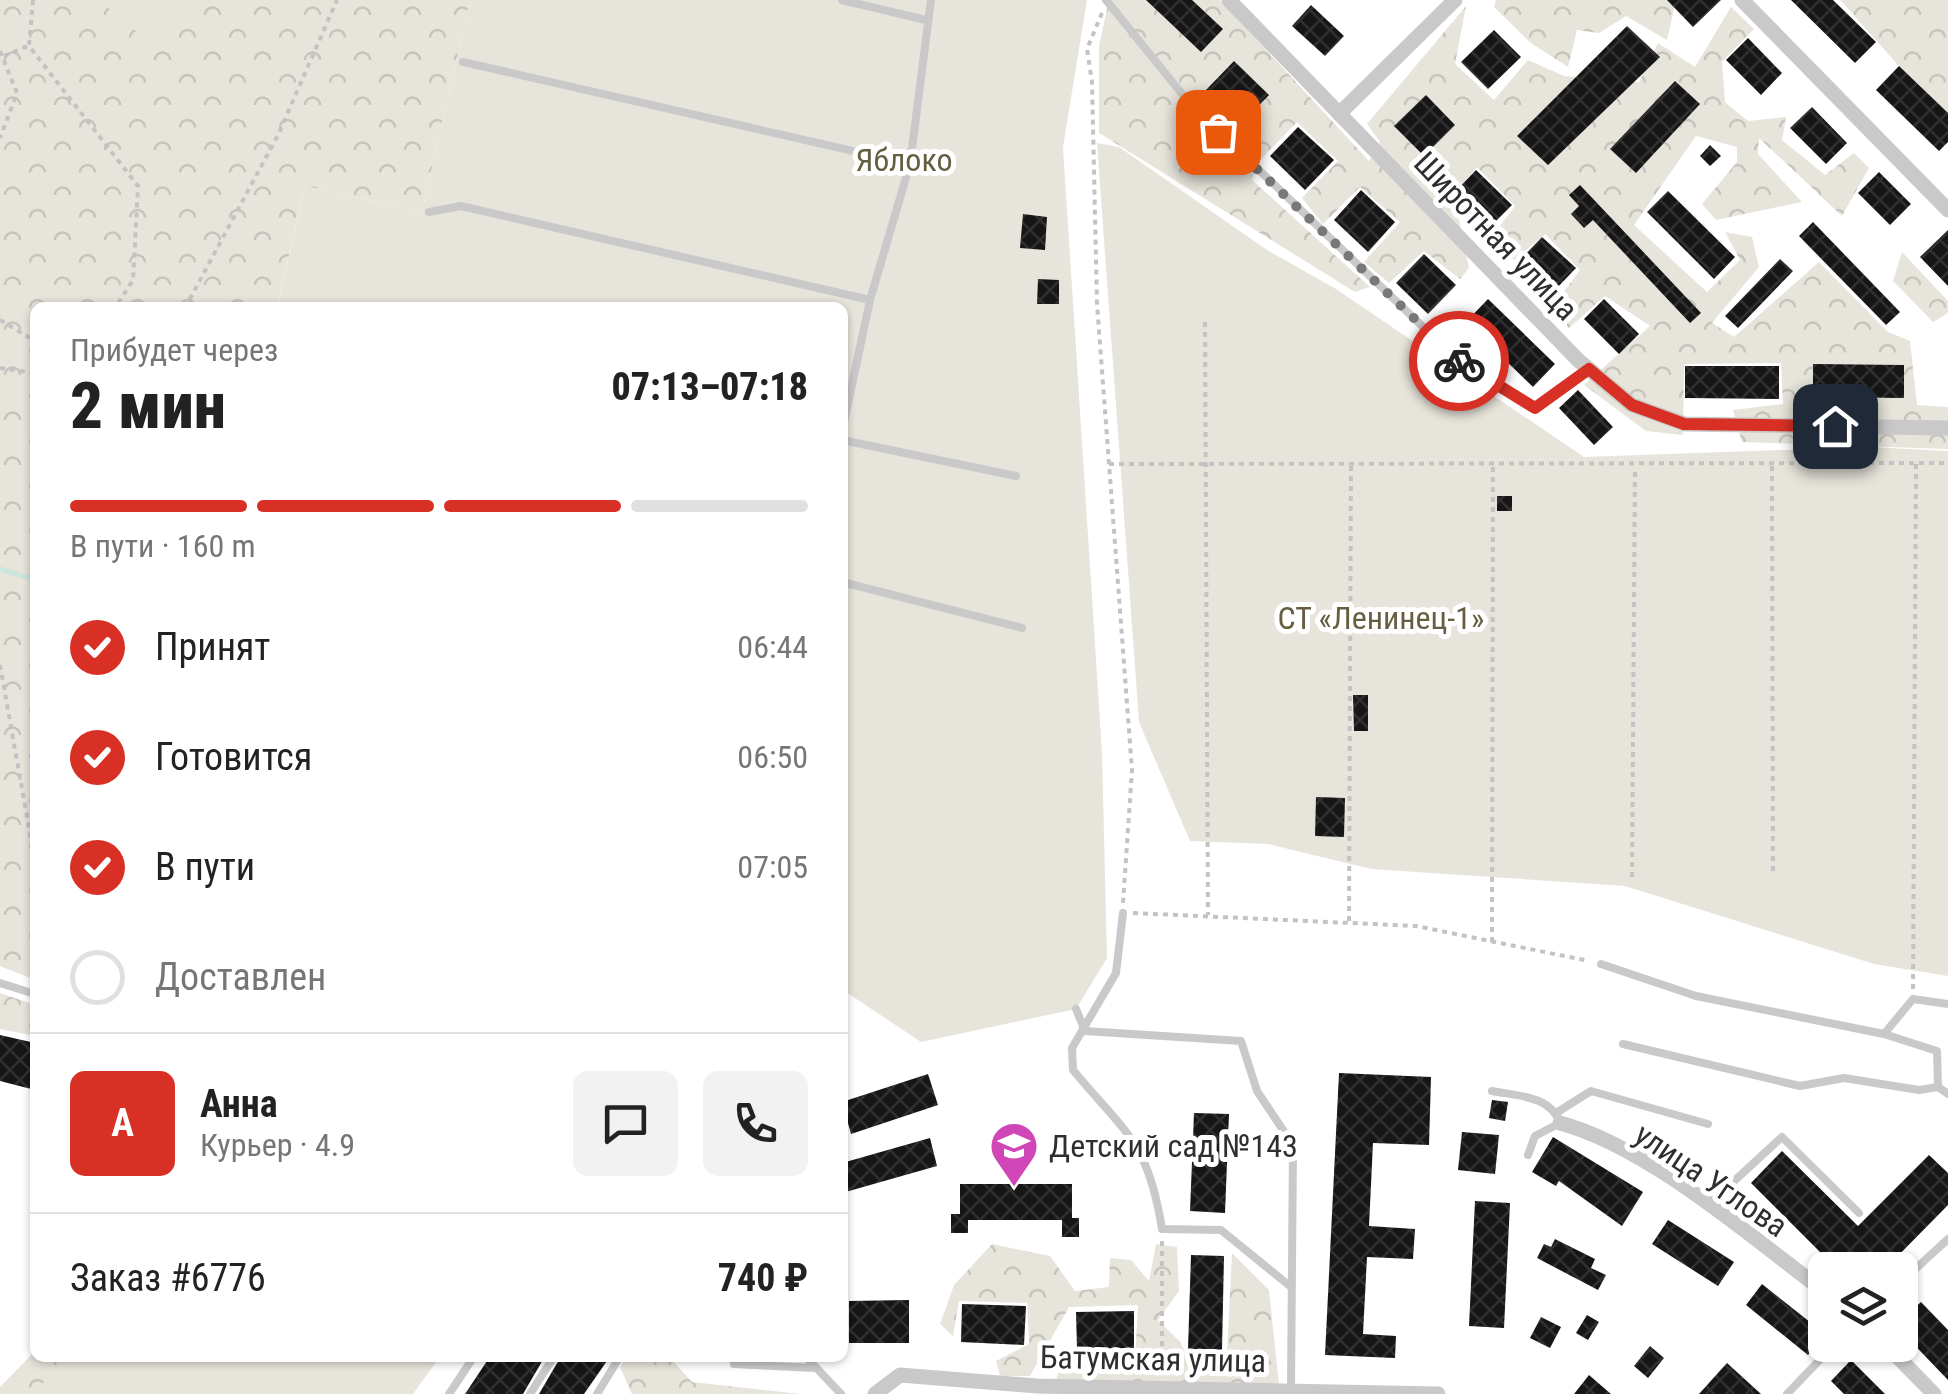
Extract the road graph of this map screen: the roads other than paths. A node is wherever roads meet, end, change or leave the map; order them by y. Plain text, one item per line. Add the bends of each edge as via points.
1 (842, 0) edge
2 (931, 0) edge
3 (1229, 0) edge
4 (1455, 0) edge
5 (1742, 0) edge
6 (1106, 2) edge
7 (926, 20) junction
8 (463, 62) dead end
9 (1338, 114) junction
10 (910, 164) junction
11 (1948, 210) edge
12 (429, 212) dead end
13 (870, 300) junction
14 (1589, 369) junction
15 (848, 404) edge
16 (1948, 428) edge
17 (848, 441) edge
18 (1016, 476) dead end
19 (848, 584) edge
20 (1022, 628) dead end
21 (1123, 913) road end
22 (1601, 964) road end
23 (0, 983) edge
24 (30, 992) edge
25 (1948, 1004) edge
26 (1076, 1009) dead end
27 (1086, 1031) junction
28 (1884, 1034) junction
29 (1622, 1044) dead end
30 (1938, 1087) junction
31 (1492, 1091) dead end
32 (1948, 1094) edge
33 (1558, 1118) junction
34 (1708, 1124) dead end
35 (1528, 1155) dead end
36 (1708, 1205) junction
37 (1859, 1213) dead end
38 (1948, 1238) edge
39 (1918, 1266) edge
40 (1808, 1279) edge
41 (1290, 1287) junction
42 (470, 1362) edge
43 (550, 1362) edge
44 (617, 1362) edge
45 (811, 1362) edge
46 (1818, 1362) edge
47 (1903, 1362) edge
48 (734, 1364) dead end
49 (815, 1368) junction
50 (1291, 1388) junction
51 (1036, 1390) edge
52 (1333, 1393) edge
53 (449, 1394) edge
54 (530, 1394) edge
55 (597, 1394) edge
56 (841, 1394) edge
57 (875, 1394) edge
58 (1438, 1394) edge
59 (1787, 1394) edge
60 (1934, 1394) edge

1 - 7 lane
2 - 7 lane
3 - 9 street, Широтная улица
4 - 9 street
5 - 11 street
6 - 14 lane via 1190,106 1465,367 1535,408
7 - 10 lane
8 - 10 lane
9 - 14 street, Широтная улица
10 - 13 lane
12 - 13 lane via 461,206
13 - 15 lane
14 - 16 street, Широтная улица via 1632,405 1684,424
17 - 18 lane
19 - 20 lane
21 - 27 lane via 1116,973 1095,1002
22 - 28 lane via 1696,996
23 - 24 lane
25 - 28 lane via 1913,998
26 - 27 lane
27 - 41 lane via 1072,1048 1073,1070 1132,1134 1154,1181 1162,1229 1221,1230
27 - 41 lane via 1241,1040 1257,1091 1293,1145
28 - 30 lane via 1937,1051
29 - 30 lane via 1800,1086 1844,1078
30 - 32 lane
31 - 33 lane via 1538,1100
33 - 34 lane via 1592,1091
33 - 35 lane via 1535,1136
33 - 36 street, улица Углова
36 - 37 lane via 1782,1136
36 - 40 street, улица Углова
38 - 39 lane
41 - 50 lane
42 - 53 lane
43 - 54 lane
44 - 55 lane
45 - 49 lane
46 - 59 lane
47 - 60 street
48 - 49 lane
49 - 56 lane
50 - 51 street, Батумская улица
50 - 52 street, Батумская улица
51 - 57 street, Батумская улица via 900,1375
52 - 58 street, Батумская улица

